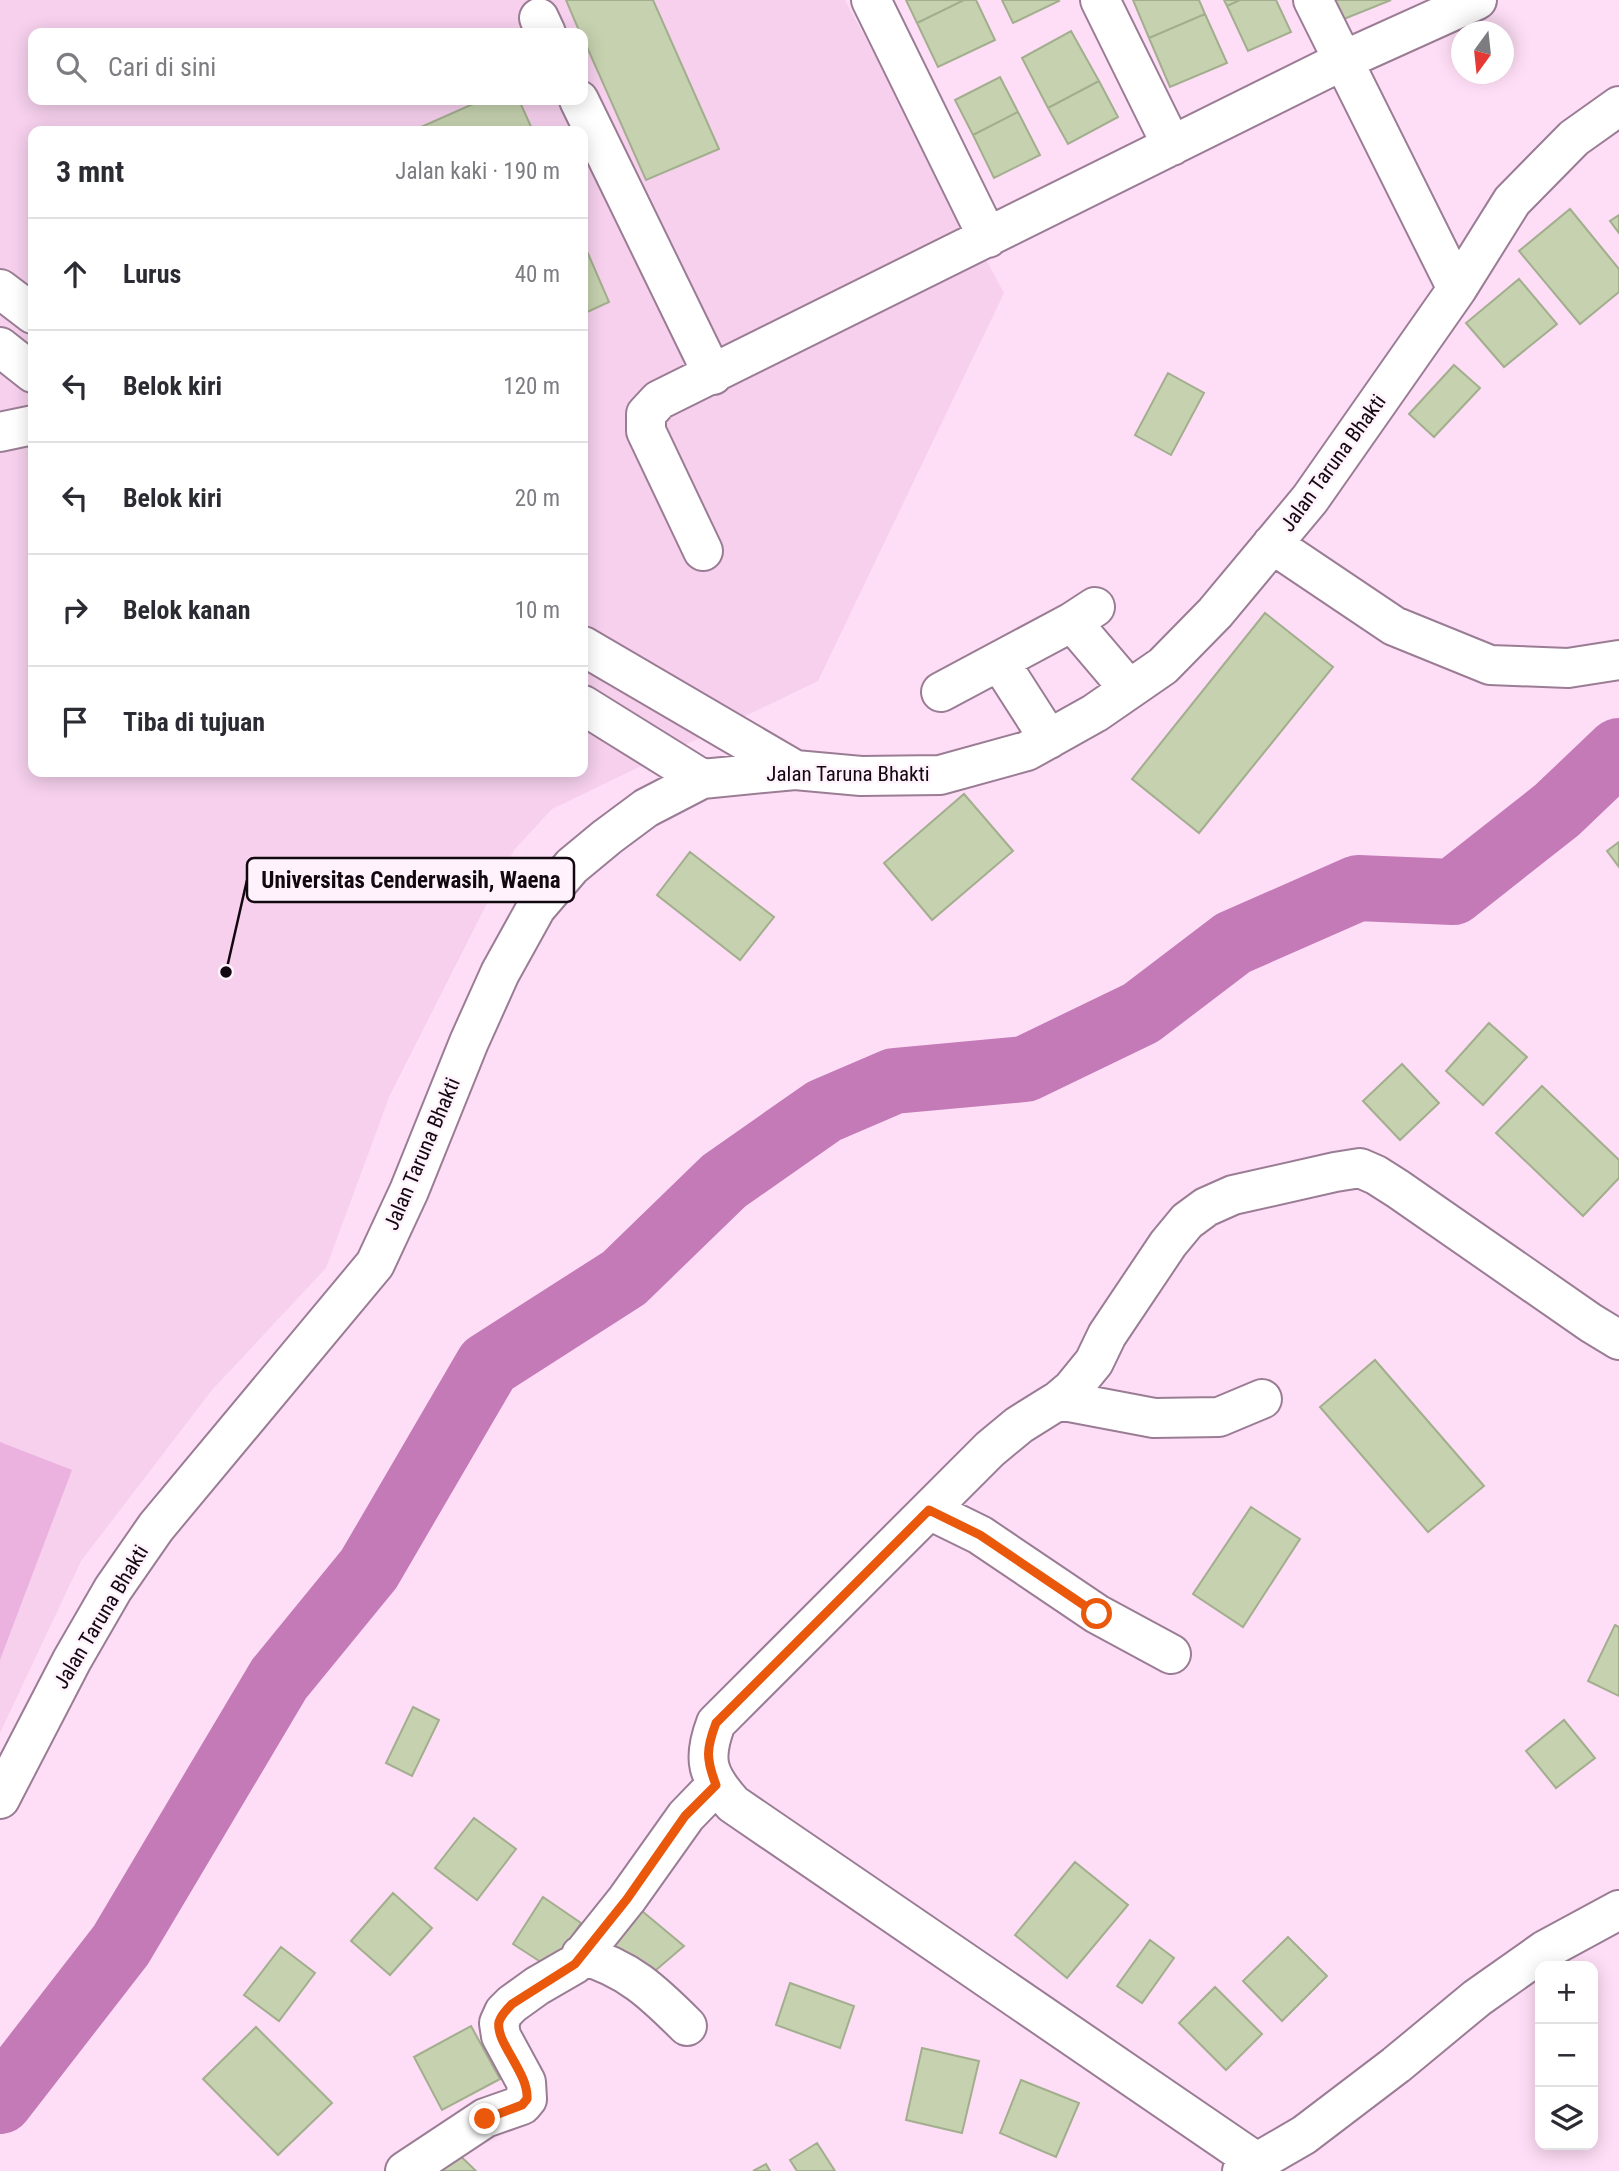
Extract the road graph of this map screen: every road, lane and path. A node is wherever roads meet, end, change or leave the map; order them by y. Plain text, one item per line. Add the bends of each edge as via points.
1 (871, 0) edge
2 (1100, 0) edge
3 (1313, 0) edge
4 (1477, 0) edge
5 (1342, 61) junction
6 (581, 105) edge
7 (1619, 106) edge
8 (1172, 146) junction
9 (988, 238) junction
10 (0, 289) edge
11 (1457, 289) junction
12 (28, 310) edge
13 (0, 347) edge
14 (28, 369) edge
15 (713, 375) junction
16 (28, 426) edge
17 (0, 432) edge
18 (1272, 544) junction
19 (703, 551) dead end
20 (588, 649) edge
21 (1619, 660) edge
22 (999, 661) junction
23 (1129, 690) junction
24 (941, 692) dead end
25 (588, 708) edge
26 (1049, 739) junction
27 (795, 770) junction
28 (702, 779) junction
29 (1619, 1340) edge
30 (1262, 1399) dead end
31 (1059, 1400) junction
32 (929, 1510) junction
33 (1171, 1654) dead end
34 (716, 1785) junction
35 (0, 1799) edge
36 (1619, 1910) edge
37 (581, 1955) junction
38 (687, 2026) dead end
39 (1250, 2167) edge
40 (405, 2171) edge

1 - 9 street
2 - 8 street
3 - 5 street
4 - 5 street
5 - 8 street
5 - 11 street
6 - 15 street
7 - 11 street, Jalan Taruna Bhakti via 1574,138 1512,201
8 - 9 street
9 - 15 street
10 - 12 street
11 - 18 street, Jalan Taruna Bhakti via 1310,499
13 - 14 street
15 - 19 street via 659,400 646,414 646,431
16 - 17 street
18 - 21 street via 1394,626 1490,665 1568,668
18 - 23 street, Jalan Taruna Bhakti via 1215,613 1163,666
20 - 27 street
22 - 23 street via 1084,614
22 - 24 street
22 - 26 street
23 - 26 street, Jalan Taruna Bhakti
25 - 28 street
26 - 27 street, Jalan Taruna Bhakti via 1027,751 940,775 861,776
27 - 28 street, Jalan Taruna Bhakti
28 - 35 street, Jalan Taruna Bhakti via 646,808 607,837 572,866 536,908 469,1041 410,1191 375,1264 156,1527 113,1588
29 - 31 street via 1398,1189 1360,1168 1233,1195 1187,1221 1107,1335 1094,1362
30 - 31 street via 1219,1417 1154,1418
31 - 32 street via 1019,1425
32 - 33 street via 980,1535 1097,1614
32 - 34 street via 716,1723 708,1764
34 - 37 street via 685,1816
34 - 39 street via 733,1804
36 - 39 street via 1545,1950 1304,2135
37 - 38 street via 630,1974
37 - 40 street via 575,1964 512,2004 499,2023 501,2036 526,2082 527,2099 485,2119

